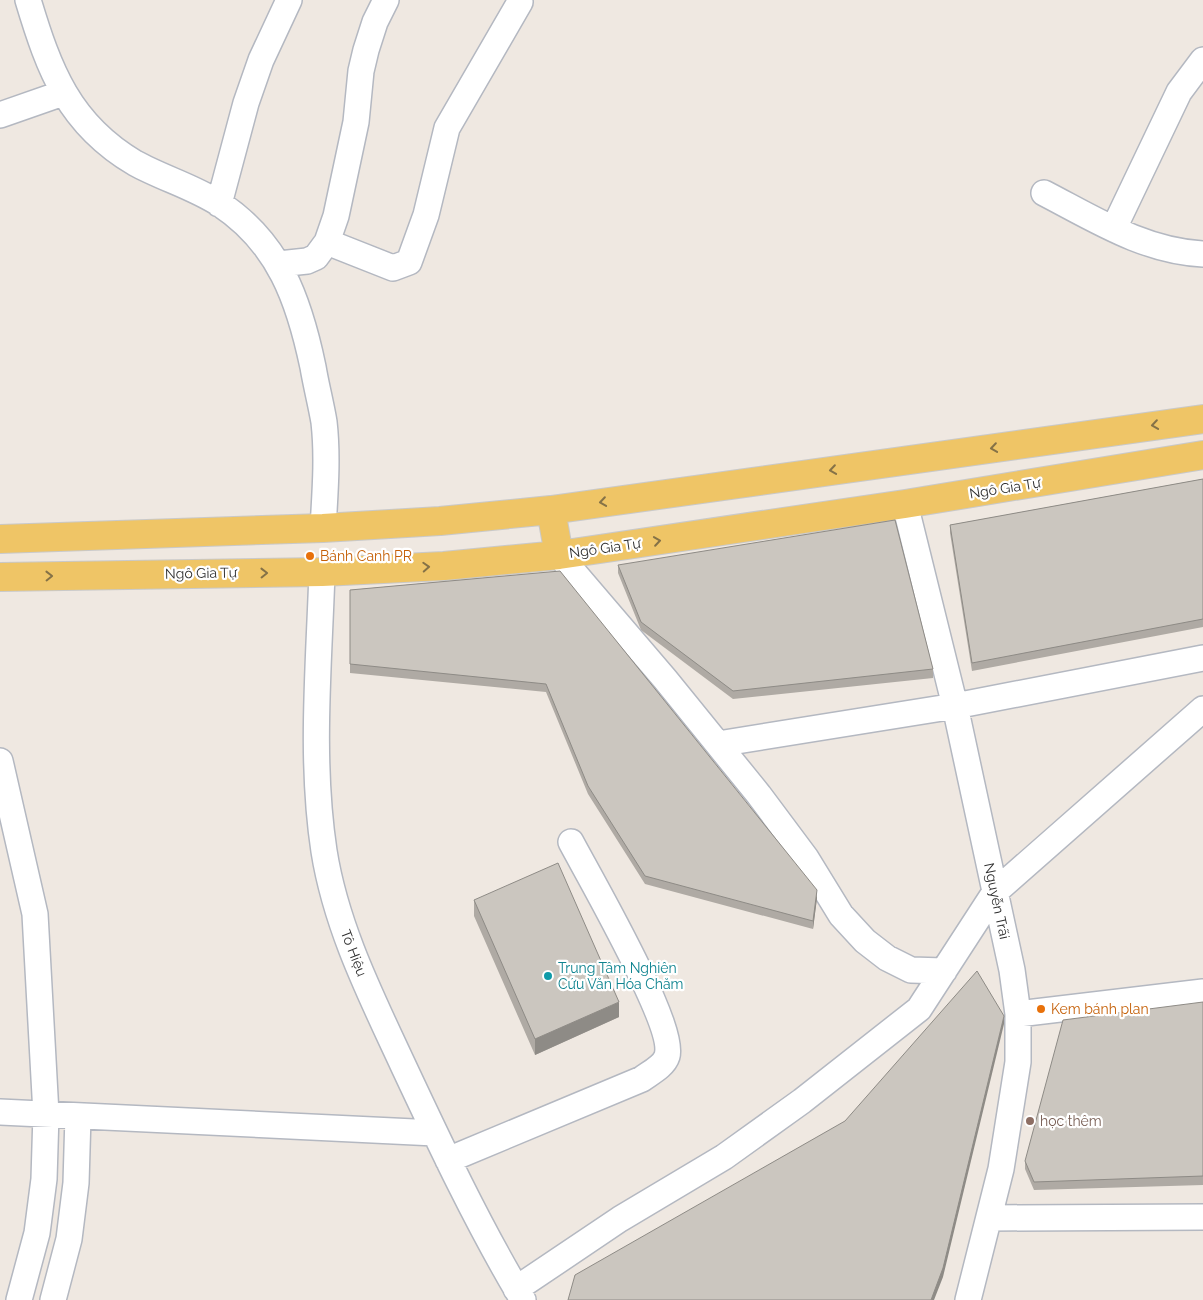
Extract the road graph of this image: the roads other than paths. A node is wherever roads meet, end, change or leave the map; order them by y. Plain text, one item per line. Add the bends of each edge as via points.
1 (28, 0) edge
2 (289, 0) edge
3 (386, 0) edge
4 (520, 2) dead end
5 (1203, 60) edge
6 (63, 93) junction
7 (0, 115) edge
8 (1044, 193) dead end
9 (219, 204) junction
10 (1114, 228) junction
11 (327, 242) junction
12 (1203, 254) edge
13 (279, 264) junction
14 (1203, 418) edge
15 (1203, 455) edge
16 (896, 461) junction
17 (905, 504) junction
18 (551, 510) junction
19 (323, 528) junction
20 (0, 539) edge
21 (559, 555) junction
22 (322, 572) junction
23 (0, 577) edge
24 (1203, 658) edge
25 (955, 706) junction
26 (1203, 709) edge
27 (718, 744) junction
28 (0, 761) edge
29 (571, 842) dead end
30 (995, 892) junction
31 (944, 972) junction
32 (1203, 992) edge
33 (1018, 1014) junction
34 (0, 1112) edge
35 (46, 1114) junction
36 (78, 1116) junction
37 (434, 1133) junction
38 (448, 1160) junction
39 (44, 1179) junction
40 (76, 1183) junction
41 (1203, 1217) edge
42 (990, 1218) junction
43 (37, 1233) junction
44 (69, 1239) junction
45 (519, 1294) edge
46 (19, 1300) edge
47 (53, 1300) edge
48 (968, 1300) edge

1 - 6 street
2 - 9 street via 261,60 246,103
3 - 11 street via 366,50 356,122 336,216
4 - 11 street via 447,128 426,215 409,262 393,268
5 - 10 street via 1179,92
6 - 7 street
6 - 9 street via 87,127 110,146 135,163
8 - 10 street
9 - 13 street via 245,224
10 - 12 street via 1148,245 1174,252
11 - 13 street via 316,257
13 - 19 street via 295,297 307,337 324,423
14 -> 16 main road
15 - 17 main road, Ngô Gia Tự
16 - 17 main road
16 -> 18 main road
21 -> 17 main road, Ngô Gia Tự
17 - 25 street, Nguyễn Trãi
18 - 19 main road
18 - 21 main road
19 - 20 main road
19 - 22 main road
22 -> 21 main road, Ngô Gia Tự via 444,566
21 - 27 street
23 -> 22 main road, Ngô Gia Tự
22 - 37 street, Tô Hiệu via 317,708 324,852 349,946
24 - 25 street
25 - 27 street
25 - 30 street, Nguyễn Trãi
26 - 30 street
27 - 31 street via 806,858 841,915 865,941 887,958 911,970
28 - 35 street via 35,914
29 - 38 street via 646,985 664,1030 667,1056 660,1066 642,1079
30 - 31 street
30 - 33 street, Nguyễn Trãi
31 - 45 street via 919,1009 802,1101 724,1157 620,1219
32 - 33 street
33 - 42 street, Nguyễn Trãi via 1018,1062
34 - 35 street
35 - 36 street
35 - 39 street
36 - 37 street
36 - 40 street
37 - 38 street, Tô Hiệu
38 - 45 street, Tô Hiệu
39 - 40 street
39 - 43 street
40 - 44 street
41 - 42 street
42 - 48 street, Nguyễn Trãi
43 - 44 street
43 - 46 street
44 - 47 street

